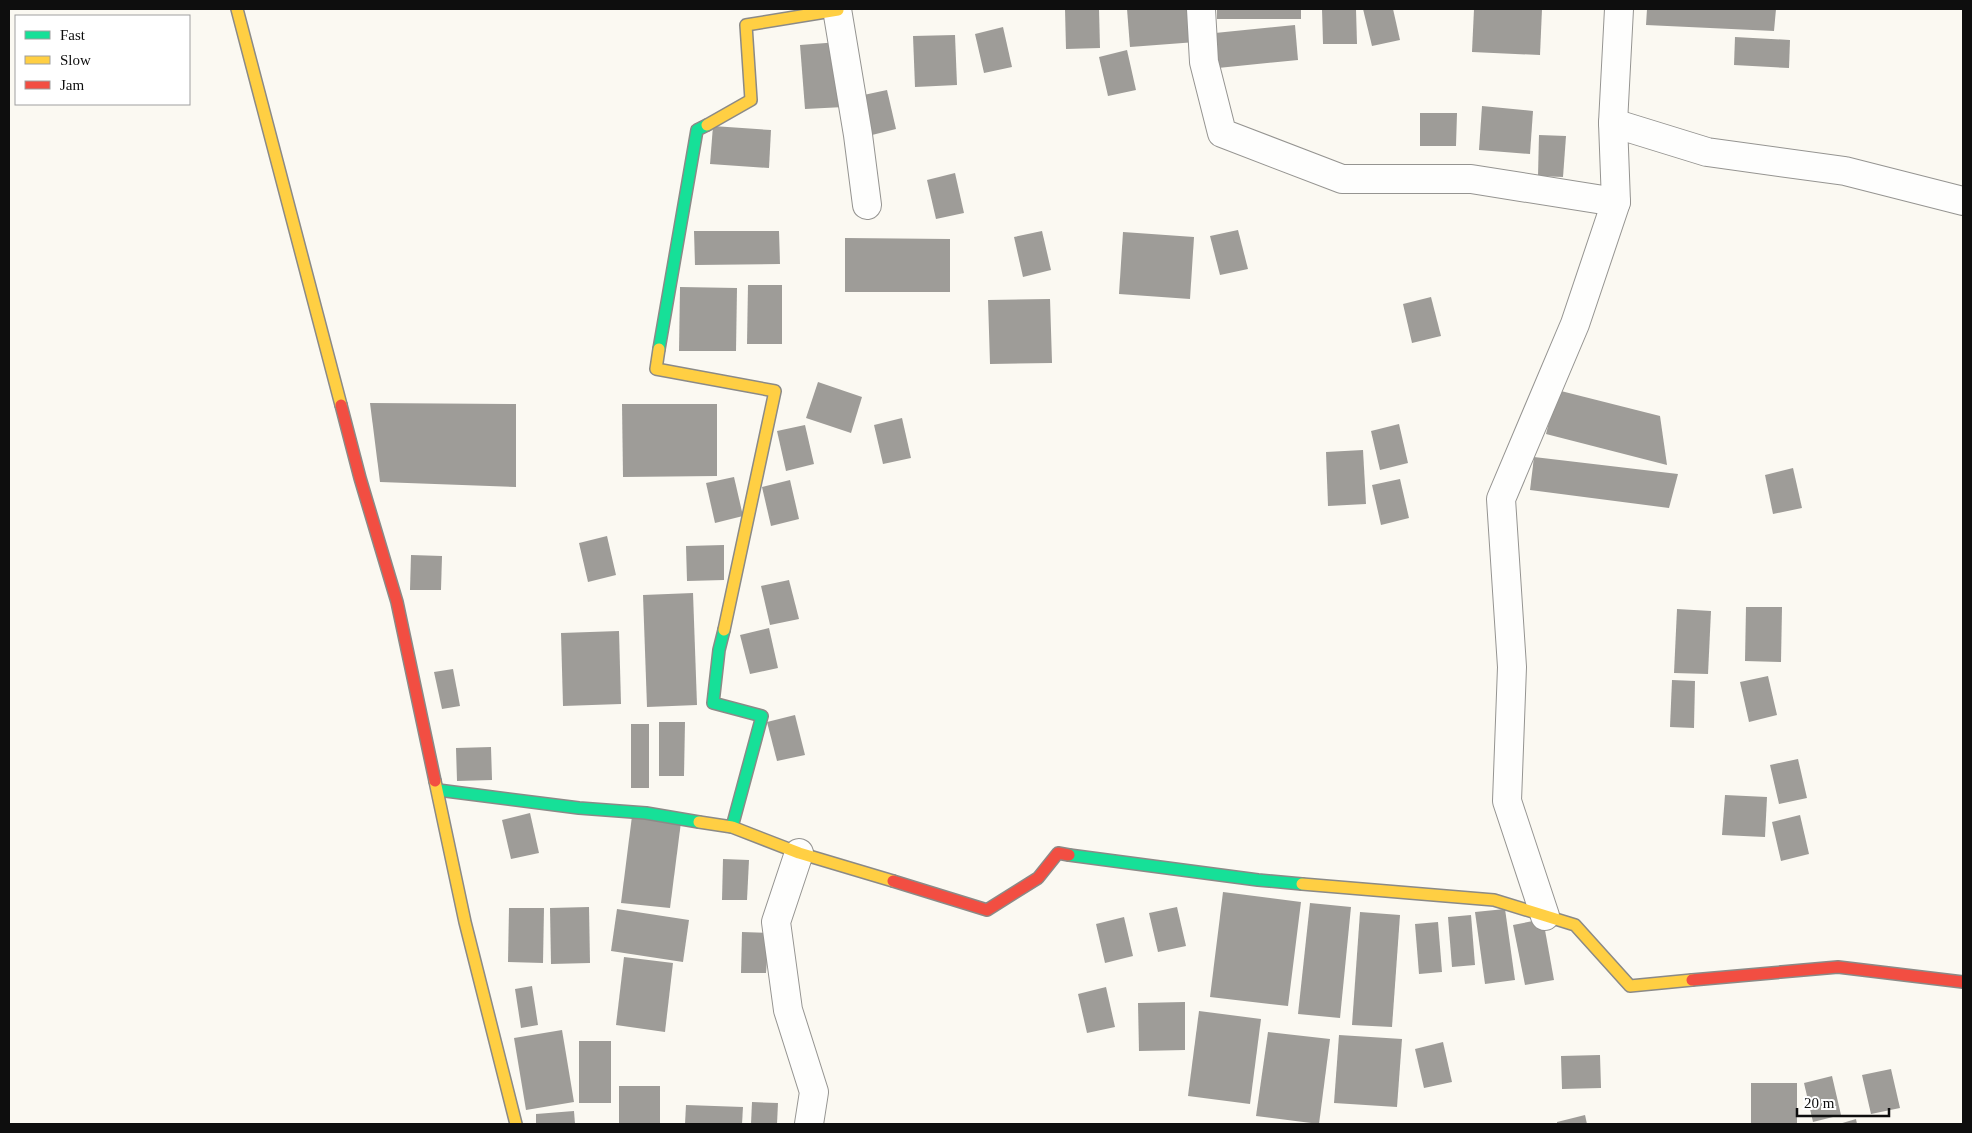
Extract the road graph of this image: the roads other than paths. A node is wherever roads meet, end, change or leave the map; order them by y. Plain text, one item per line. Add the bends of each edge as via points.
1 (237, 9) edge
2 (1201, 9) edge
3 (1618, 9) edge
4 (837, 10) edge
5 (1613, 123) junction
6 (1963, 201) edge
7 (1616, 202) junction
8 (867, 205) dead end
9 (438, 790) junction
10 (732, 828) junction
11 (799, 853) junction
12 (1545, 916) junction
13 (1963, 982) edge
14 (516, 1124) edge
15 (810, 1124) edge

1 - 9 street via 360,478 397,602
2 - 7 street via 1204,62 1222,133 1342,179 1472,179
3 - 5 street
4 - 8 street
4 - 10 street via 746,25 751,100 697,130 656,369 775,392 719,650 713,702 762,716
5 - 6 street via 1707,152 1845,171
5 - 7 street
7 - 12 street via 1575,324 1500,499 1512,666 1507,801
9 - 10 street via 646,813
9 - 14 street via 465,922
10 - 11 street
11 - 12 street via 987,910 1038,878 1058,853 1258,880 1494,900
11 - 15 street via 776,922 788,1010 814,1092
12 - 13 street via 1575,925 1630,986 1838,967

